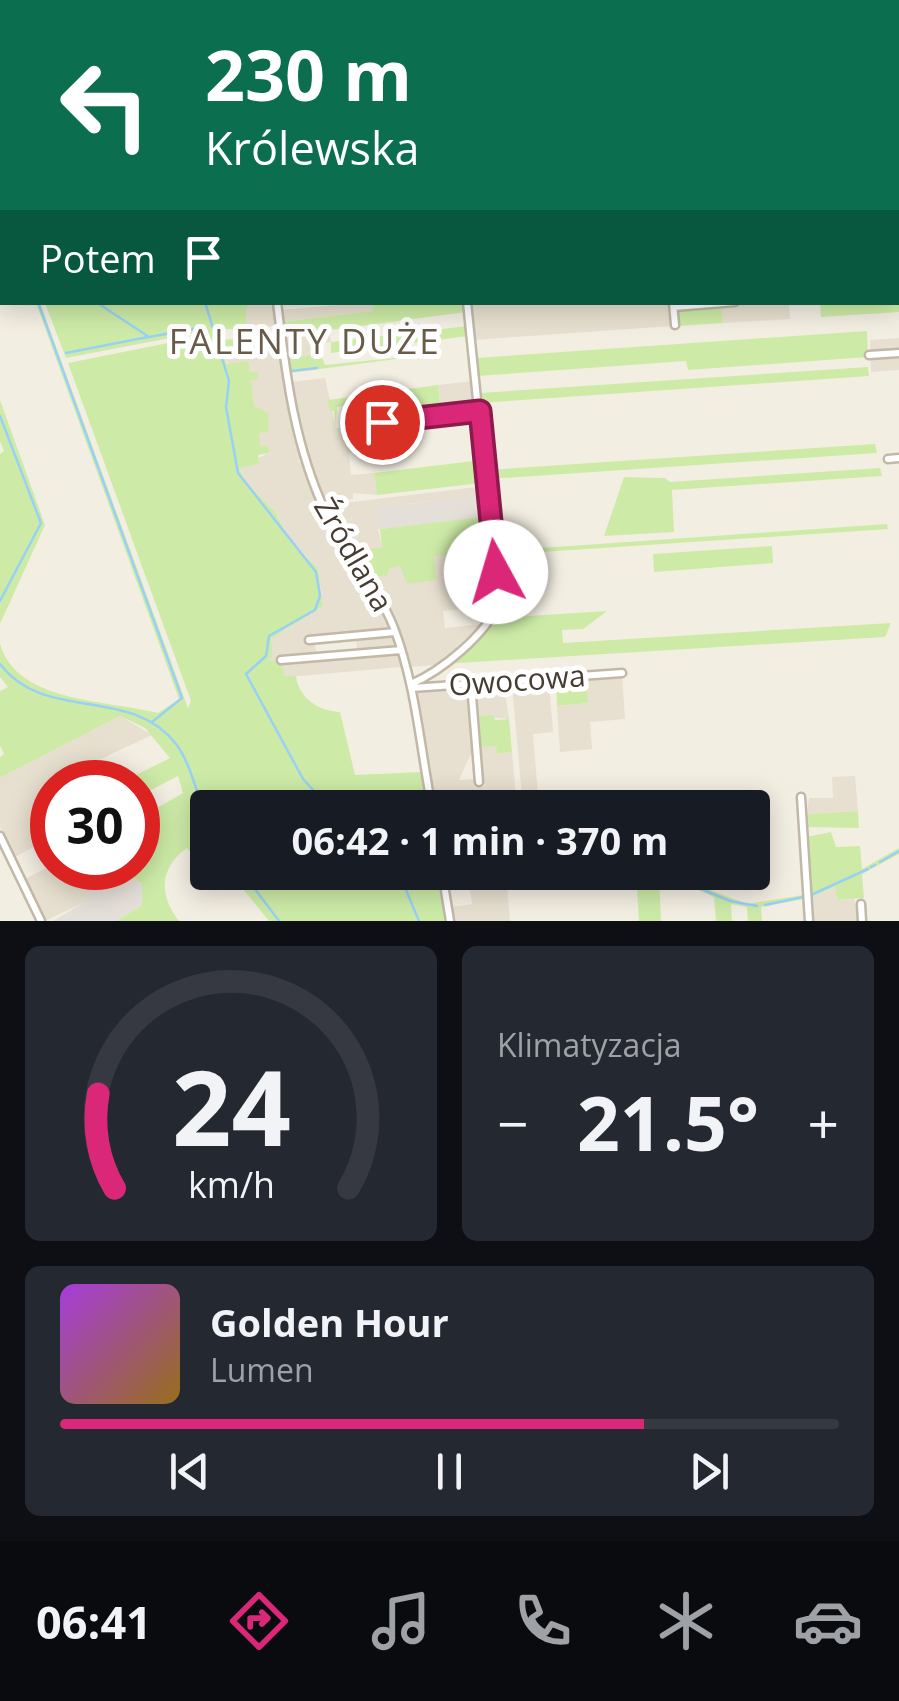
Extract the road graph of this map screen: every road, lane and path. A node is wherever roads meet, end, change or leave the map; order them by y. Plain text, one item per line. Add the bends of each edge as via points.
1 (278, 305) edge
2 (467, 305) edge
3 (673, 305) edge
4 (675, 325) dead end
5 (899, 353) edge
6 (870, 355) dead end
7 (480, 411) junction
8 (365, 424) dead end
9 (899, 458) edge
10 (888, 459) dead end
11 (396, 632) junction
12 (309, 640) dead end
13 (401, 650) junction
14 (282, 660) dead end
15 (622, 673) dead end
16 (471, 684) junction
17 (412, 686) junction
18 (479, 782) dead end
19 (429, 790) edge
20 (801, 797) dead end
21 (0, 836) edge
22 (445, 890) edge
23 (861, 904) dead end
24 (41, 921) edge
25 (450, 921) edge
26 (809, 921) edge
27 (862, 921) edge

1 - 11 street, Źródlana via 304,460 328,518
2 - 7 street
3 - 4 street
5 - 6 street
7 - 8 street
7 - 17 street via 498,604 472,639
9 - 10 street
11 - 12 street
11 - 13 street, Źródlana
13 - 14 street
13 - 17 street, Źródlana
15 - 16 street, Owocowa
16 - 17 street, Owocowa
16 - 18 street
17 - 19 street, Źródlana
20 - 26 street
21 - 24 street
22 - 25 street
23 - 27 street

